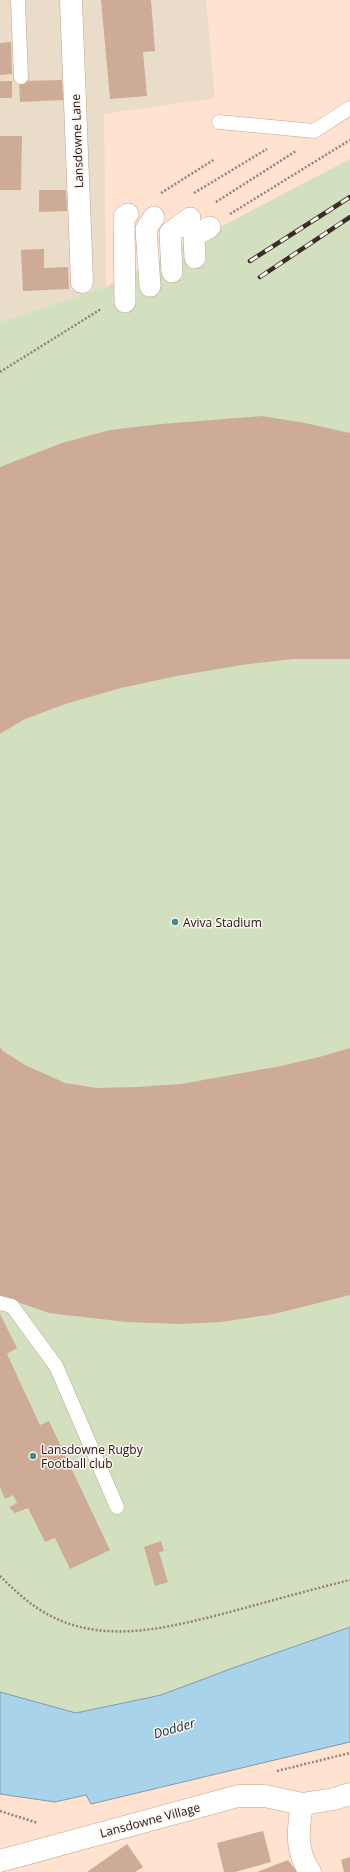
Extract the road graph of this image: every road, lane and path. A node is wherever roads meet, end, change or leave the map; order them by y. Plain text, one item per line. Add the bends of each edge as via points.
1 (18, 0) edge
2 (72, 0) edge
3 (21, 77) dead end
4 (350, 108) edge
5 (219, 122) dead end
6 (350, 140) edge
7 (267, 148) dead end
8 (298, 150) dead end
9 (215, 159) dead end
10 (188, 197) dead end
11 (128, 214) joint
12 (154, 217) dead end
13 (190, 218) joint
14 (210, 227) joint
15 (195, 258) dead end
16 (172, 272) dead end
17 (82, 282) dead end
18 (150, 286) dead end
19 (117, 303) joint
20 (0, 372) edge
21 (0, 1303) edge
22 (117, 1507) dead end
23 (0, 1576) edge
24 (350, 1580) edge
25 (350, 1794) edge
26 (302, 1804) junction
27 (0, 1810) edge
28 (40, 1823) dead end
29 (0, 1861) edge
30 (310, 1872) edge

1 - 3 lane
2 - 17 street, Lansdowne Lane
4 - 5 lane via 314,131
6 - 14 path
7 - 10 path
8 - 13 path
9 - 11 path
11 - 19 street via 124,217
12 - 18 street via 146,229
13 - 16 street via 170,233
14 - 15 street via 194,236
19 - 20 path
21 - 22 lane via 12,1306 56,1366
23 - 24 path via 25,1600 52,1616 79,1626 109,1632 188,1623
25 - 26 street, Lansdowne Village
26 - 29 street, Lansdowne Village via 265,1796 238,1796
26 - 30 street via 298,1831 302,1860
27 - 28 path

